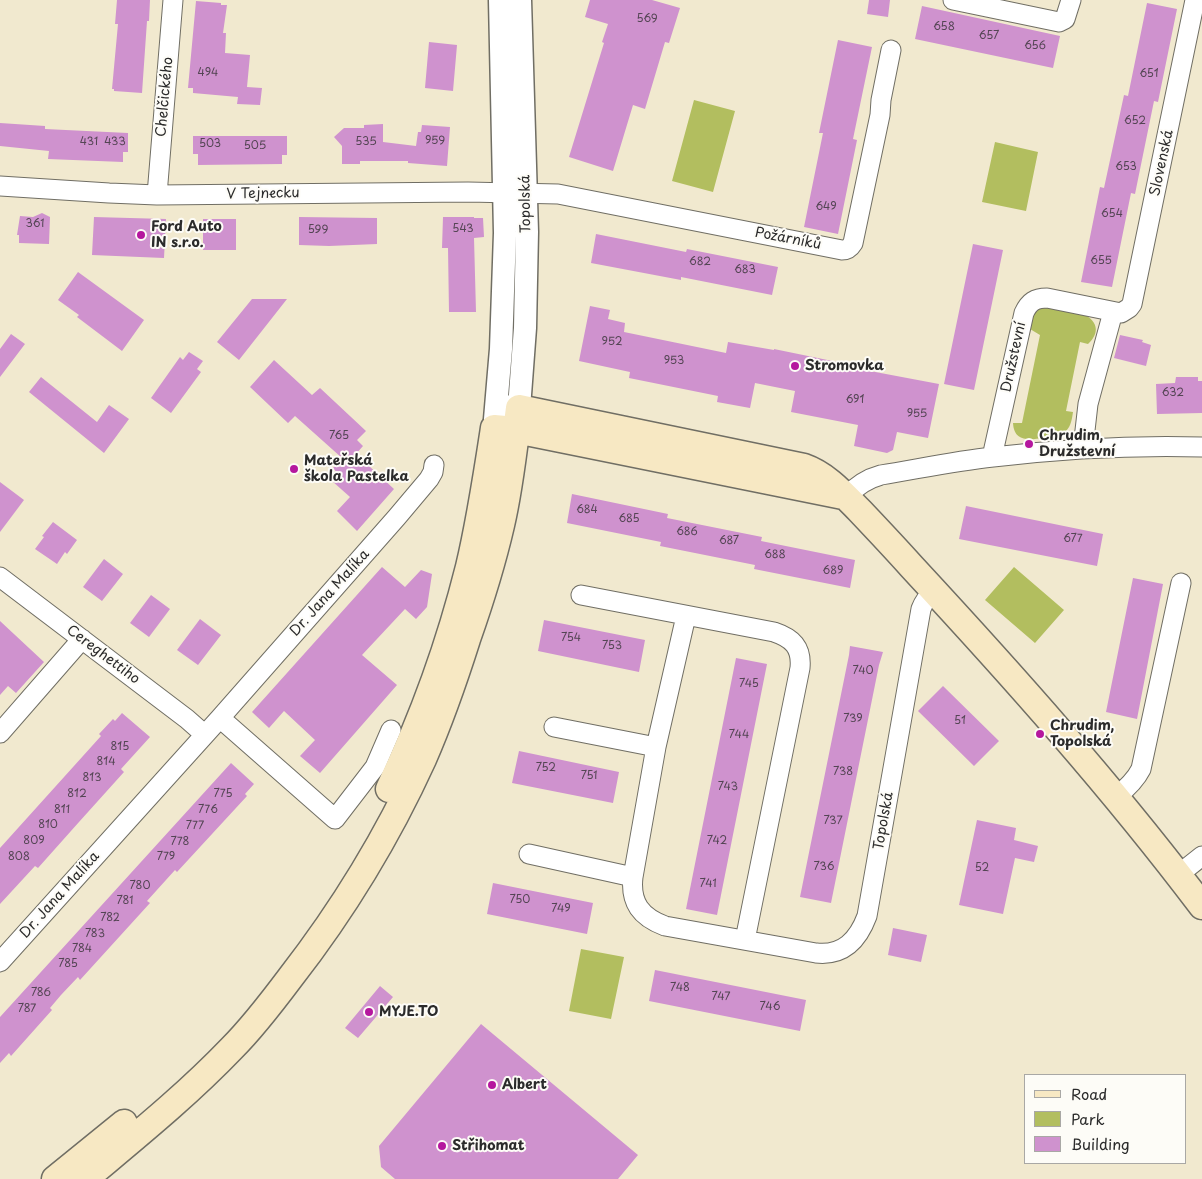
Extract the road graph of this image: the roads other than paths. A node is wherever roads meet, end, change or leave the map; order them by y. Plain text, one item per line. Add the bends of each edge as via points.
1 (173, 0) edge
2 (500, 0) edge
3 (520, 0) edge
4 (953, 0) edge
5 (1071, 0) edge
6 (1195, 0) edge
7 (891, 50) dead end
8 (0, 186) edge
9 (515, 193) junction
10 (157, 195) junction
11 (1113, 312) junction
12 (506, 418) junction
13 (1083, 448) junction
14 (1202, 448) edge
15 (992, 457) junction
16 (434, 466) dead end
17 (846, 497) junction
18 (0, 577) edge
19 (1181, 583) dead end
20 (934, 590) junction
21 (581, 594) dead end
22 (686, 616) junction
23 (82, 639) junction
24 (220, 718) junction
25 (554, 727) dead end
26 (391, 730) dead end
27 (0, 733) edge
28 (204, 734) junction
29 (656, 747) junction
30 (1116, 797) junction
31 (529, 854) dead end
32 (1202, 856) edge
33 (1178, 875) junction
34 (633, 877) junction
35 (1202, 906) edge
36 (745, 940) junction
37 (0, 962) edge
38 (55, 1179) edge
39 (85, 1179) edge

1 - 10 street, Chelčického
2 - 9 street, Topolská
3 - 9 street, Topolská
4 - 5 street via 1059,22 1067,16
6 - 11 street, Slovenská via 1134,298 1125,312
7 - 9 street, Požárníků via 852,243 846,250 562,194
8 - 10 street, V Tejnecku
9 - 10 street, V Tejnecku
9 - 12 street, Topolská via 527,232 525,328
11 - 13 street via 1088,404
11 - 15 street, Družstevní via 1047,298 1037,298 1029,304 1024,313
12 - 17 main road via 804,467
12 - 38 main road via 445,650 400,765 358,847 305,928 219,1036 163,1090
12 - 39 main road via 509,485 482,593 424,758 374,856 304,960 243,1037 160,1116
13 - 14 street
13 - 15 street
15 - 17 street via 880,475 862,482
16 - 24 street, Dr. Jana Malíka via 429,479 398,517
17 - 20 main road
18 - 23 street, Cereghettiho
19 - 30 street via 1141,769 1131,785
20 - 30 main road
20 - 36 street, Topolská via 922,609 864,924 849,944 829,954
21 - 22 street
22 - 29 street, Topolská
22 - 36 street via 782,634 793,642 800,656
23 - 27 street
23 - 28 street, Cereghettiho
24 - 26 street via 335,820 375,767
24 - 28 street, Dr. Jana Malíka
25 - 29 street
28 - 37 street, Dr. Jana Malíka
29 - 34 street, Topolská
30 - 33 main road
31 - 34 street
32 - 33 street
33 - 35 main road
34 - 36 street, Topolská via 635,901 654,922

